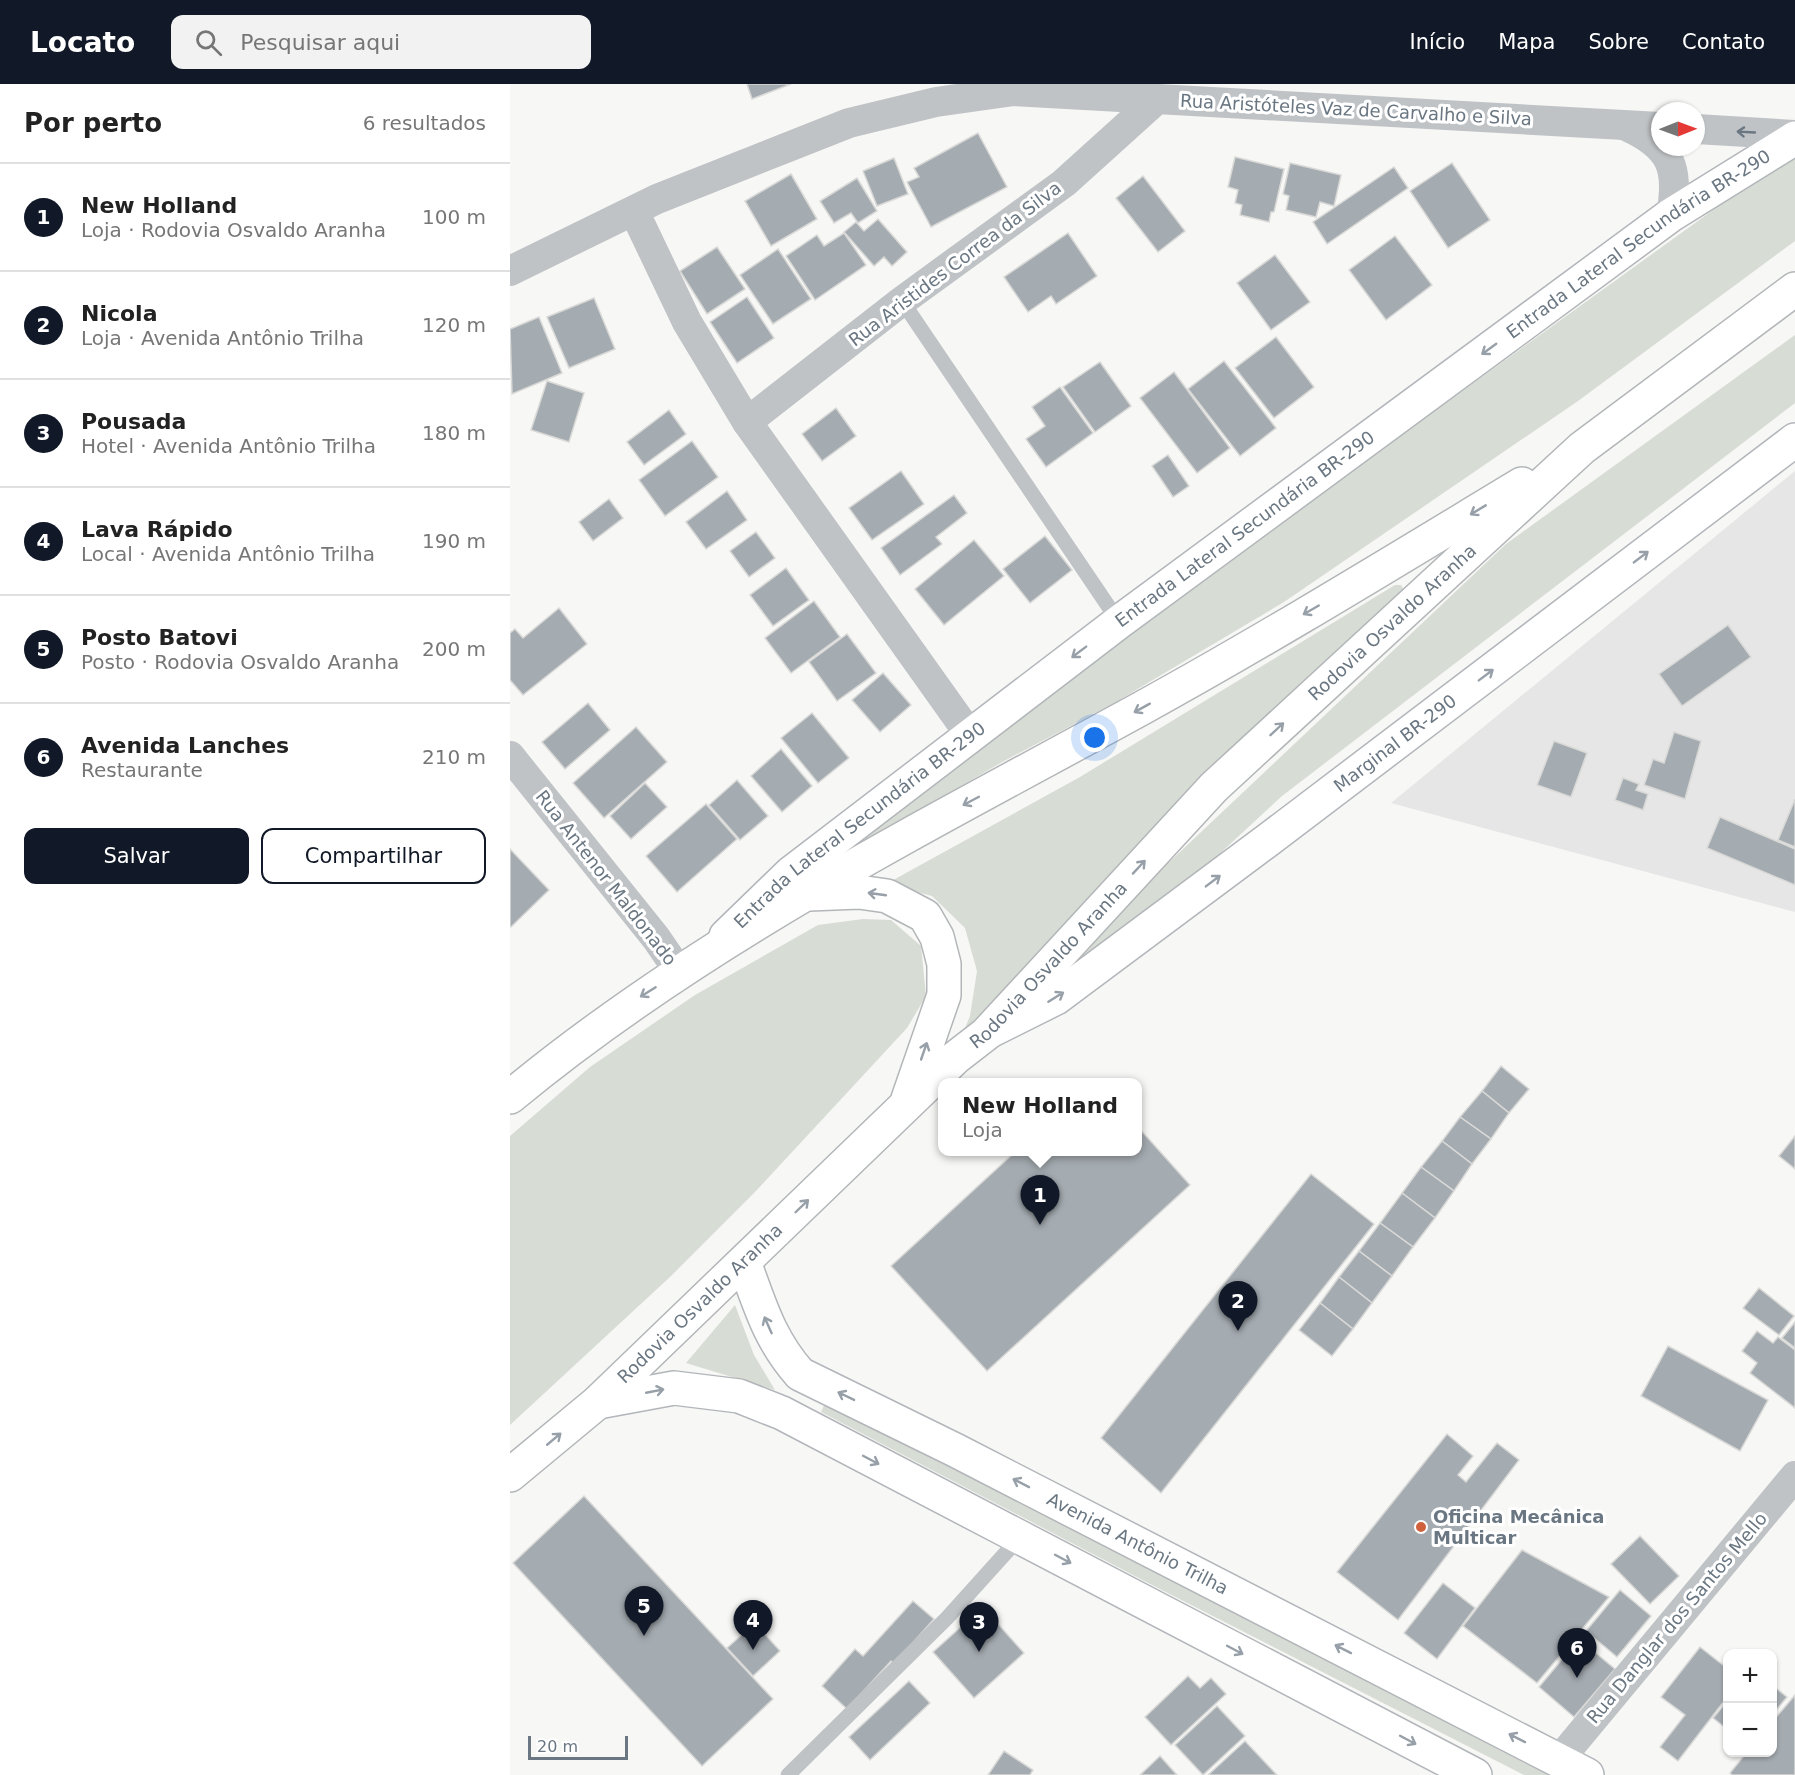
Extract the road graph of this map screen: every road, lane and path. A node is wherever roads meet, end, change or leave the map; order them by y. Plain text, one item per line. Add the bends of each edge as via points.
1 (1015, 88) edge
2 (1157, 99) junction
3 (1625, 125) junction
4 (1651, 126) edge
5 (1705, 130) edge
6 (1795, 136) edge
7 (634, 210) junction
8 (1671, 215) junction
9 (510, 271) edge
10 (1795, 289) edge
11 (902, 301) junction
12 (747, 422) junction
13 (1795, 440) edge
14 (1582, 448) junction
15 (1119, 622) junction
16 (970, 735) junction
17 (510, 756) edge
18 (805, 895) junction
19 (714, 948) junction
20 (680, 973) junction
21 (986, 1034) junction
22 (510, 1097) edge
23 (906, 1106) junction
24 (744, 1262) junction
25 (800, 1374) junction
26 (597, 1402) junction
27 (782, 1413) junction
28 (510, 1475) edge
29 (1795, 1476) edge
30 (1020, 1537) junction
31 (1573, 1768) edge
32 (788, 1775) edge
33 (1476, 1775) edge

1 - 2 street, Rua Aristóteles Vaz de Carvalho e Silva
1 - 7 street, Rua Aristóteles Vaz de Carvalho e Silva via 849,123
2 - 3 street, Rua Aristóteles Vaz de Carvalho e Silva
2 - 11 street, Rua Aristides Correa da Silva via 1064,183
3 - 4 street, Rua Aristóteles Vaz de Carvalho e Silva
3 - 8 street via 1653,138 1665,153 1676,188
6 -> 5 street
6 - 8 main road, Entrada Lateral Secundária BR-290
7 - 9 street, Rua Aristóteles Vaz de Carvalho e Silva
7 - 12 street via 687,322
8 -> 15 main road, Entrada Lateral Secundária BR-290
10 - 14 main road, Rodovia Osvaldo Aranha
11 - 12 street, Rua Aristides Correa da Silva
11 - 15 lane
12 - 16 street
21 -> 13 main road, Marginal BR-290 via 1056,998
14 -> 18 main road, Rodovia Osvaldo Aranha via 1146,706 867,857
21 -> 14 main road, Rodovia Osvaldo Aranha via 1214,787
15 -> 16 main road, Entrada Lateral Secundária BR-290
16 - 19 main road, Entrada Lateral Secundária BR-290 via 791,873
17 - 20 street, Rua Antenor Maldonado
18 - 19 main road, Rodovia Osvaldo Aranha
23 -> 18 main road via 944,995 944,964 937,937 925,916 887,896 859,892
19 - 20 main road, Rodovia Osvaldo Aranha
20 -> 22 main road, Rodovia Osvaldo Aranha via 568,1049
21 - 23 main road, Rodovia Osvaldo Aranha
24 -> 23 main road, Rodovia Osvaldo Aranha
25 -> 24 main road, Avenida Antônio Trilha via 781,1353
24 - 26 main road, Rodovia Osvaldo Aranha
25 - 27 main road
31 -> 25 main road, Avenida Antônio Trilha
26 -> 27 main road via 674,1388 739,1396
28 -> 26 main road, Rodovia Osvaldo Aranha
27 -> 30 main road
29 - 31 street, Rua Danglar dos Santos Mello
30 - 32 lane via 947,1618
30 -> 33 main road

